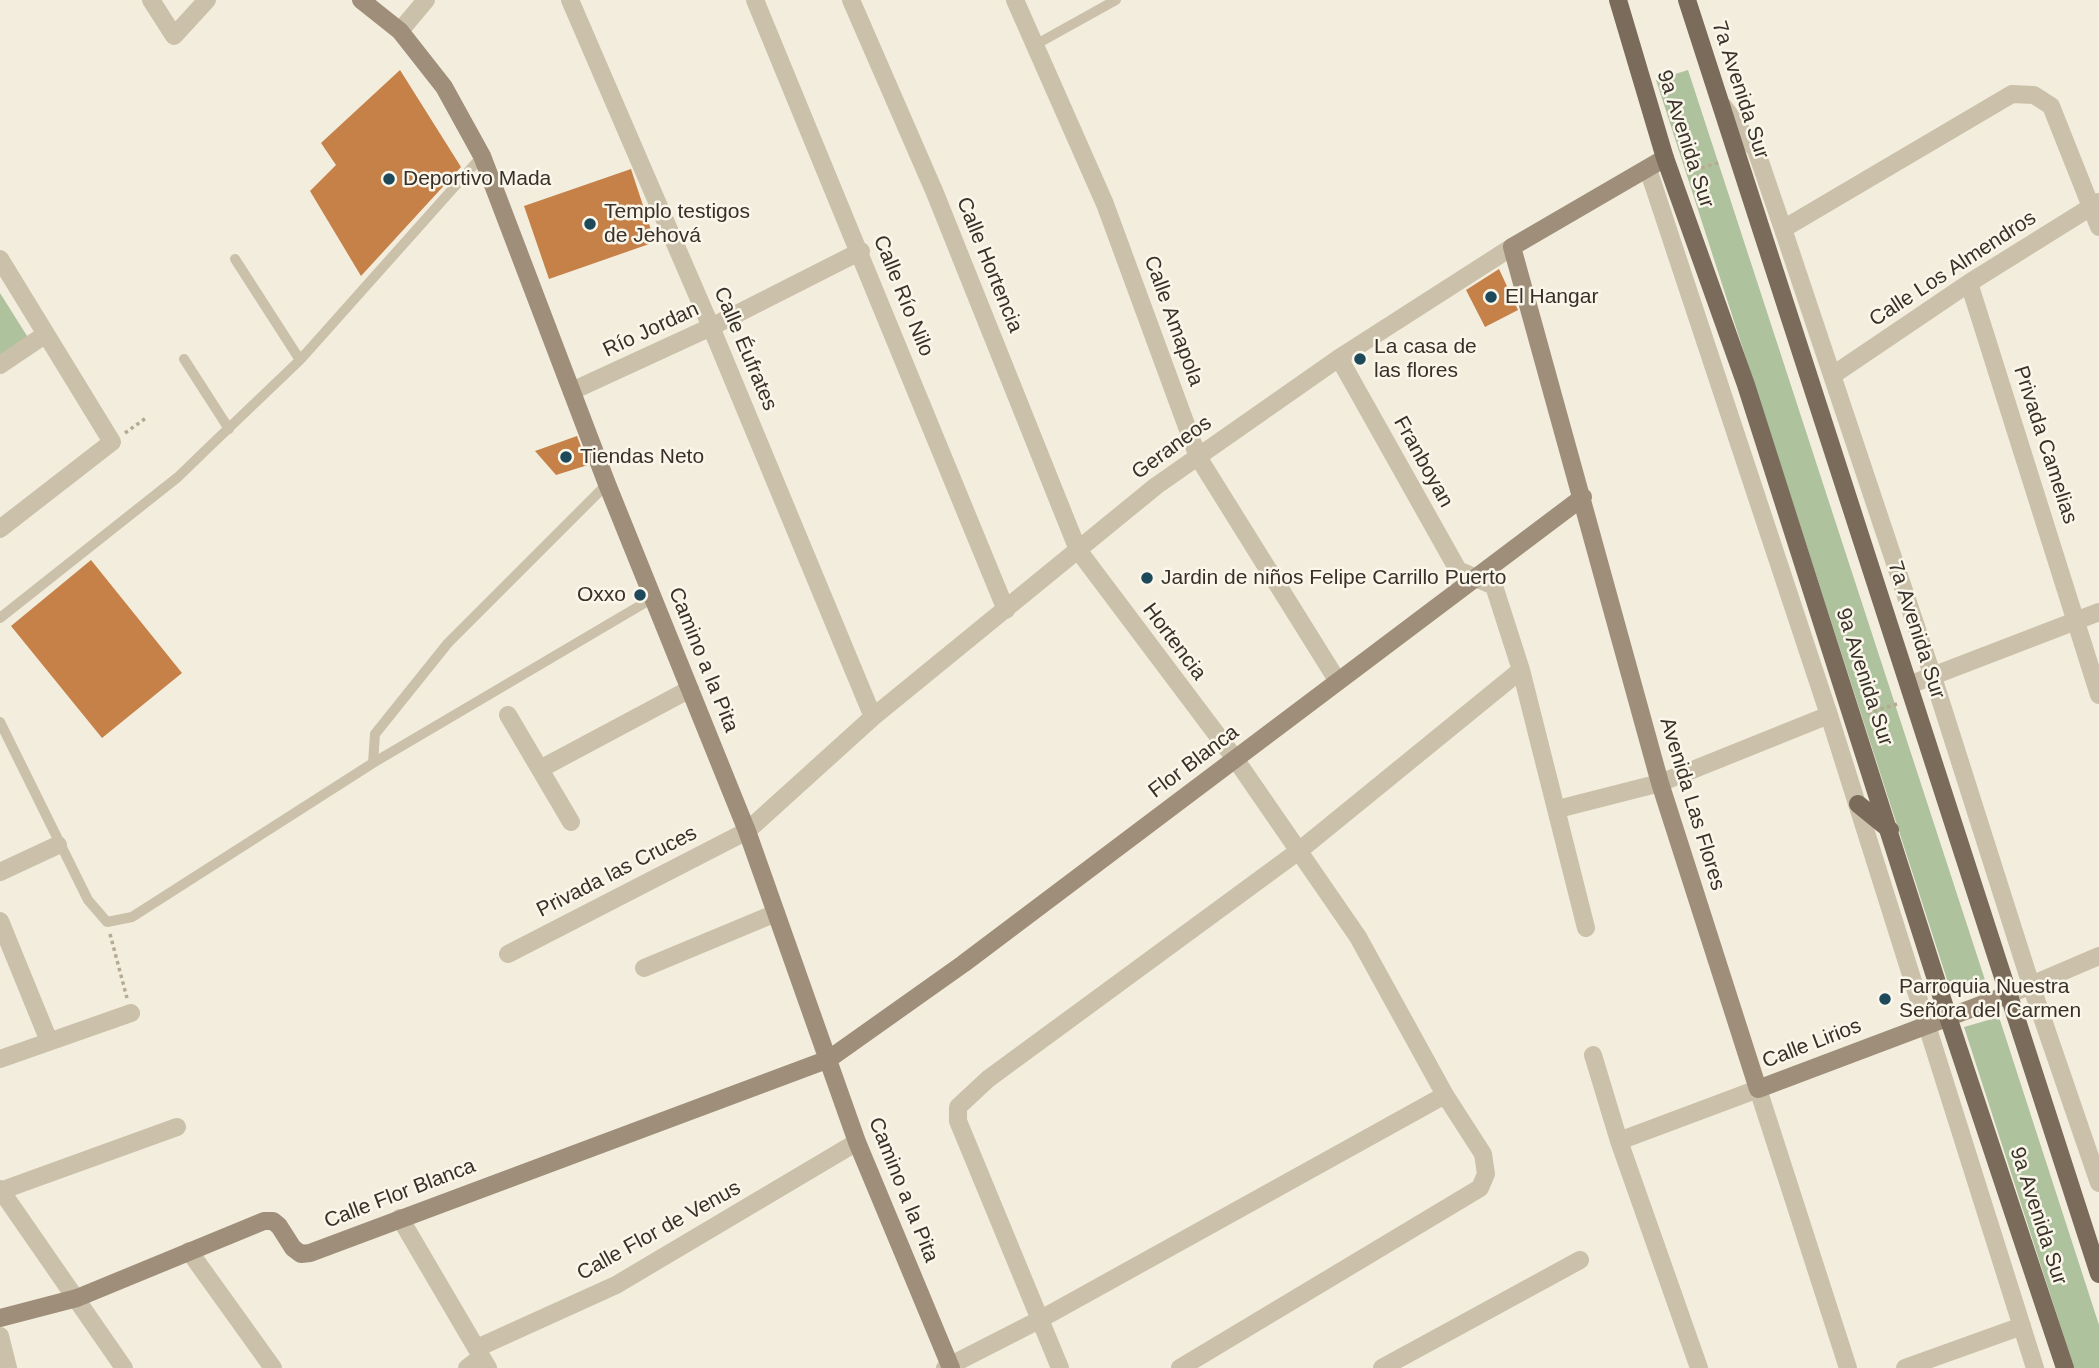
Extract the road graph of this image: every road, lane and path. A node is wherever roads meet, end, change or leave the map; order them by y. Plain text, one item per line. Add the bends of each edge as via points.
1 (151, 0) edge
2 (207, 0) edge
3 (361, 0) edge
4 (426, 0) edge
5 (570, 0) edge
6 (755, 0) edge
7 (851, 0) edge
8 (1015, 0) edge
9 (1116, 0) edge
10 (1618, 0) edge
11 (1687, 0) edge
12 (400, 31) junction
13 (1035, 45) junction
14 (1719, 100) junction
15 (482, 156) junction
16 (1738, 156) junction
17 (1665, 158) junction
18 (1648, 169) junction
19 (1671, 178) junction
20 (2096, 204) edge
21 (2099, 227) edge
22 (1783, 229) junction
23 (1512, 247) junction
24 (861, 251) junction
25 (0, 259) edge
26 (235, 259) dead end
27 (1969, 283) junction
28 (712, 327) junction
29 (46, 334) junction
30 (1339, 358) junction
31 (184, 359) dead end
32 (300, 360) junction
33 (0, 365) edge
34 (1833, 375) junction
35 (572, 391) junction
36 (146, 418) dead end
37 (229, 429) junction
38 (112, 442) junction
39 (1198, 457) junction
40 (607, 484) junction
41 (1583, 497) junction
42 (0, 530) edge
43 (1078, 550) junction
44 (1477, 578) junction
45 (653, 598) junction
46 (1006, 610) junction
47 (2099, 612) edge
48 (0, 618) edge
49 (2077, 620) junction
50 (1521, 670) junction
51 (1933, 677) junction
52 (1336, 680) junction
53 (690, 689) junction
54 (1912, 692) junction
55 (2099, 695) edge
56 (508, 715) dead end
57 (1829, 715) junction
58 (873, 717) junction
59 (1853, 718) junction
60 (0, 722) edge
61 (1236, 760) junction
62 (373, 763) junction
63 (542, 768) junction
64 (1660, 783) junction
65 (1858, 804) junction
66 (1558, 809) junction
67 (571, 822) dead end
68 (1890, 830) junction
69 (747, 831) junction
70 (58, 845) junction
71 (1300, 850) junction
72 (0, 872) edge
73 (776, 913) junction
74 (0, 920) edge
75 (107, 922) junction
76 (1586, 928) dead end
77 (508, 954) dead end
78 (2099, 956) edge
79 (644, 968) dead end
80 (2031, 985) junction
81 (2010, 994) junction
82 (131, 1013) joint
83 (1948, 1017) junction
84 (1927, 1025) junction
85 (49, 1041) junction
86 (1593, 1055) dead end
87 (0, 1059) edge
88 (828, 1059) junction
89 (1758, 1089) junction
90 (1444, 1095) junction
91 (177, 1127) dead end
92 (1619, 1140) junction
93 (858, 1142) junction
94 (2099, 1183) edge
95 (0, 1190) edge
96 (400, 1218) junction
97 (188, 1251) junction
98 (1580, 1259) dead end
99 (2099, 1274) edge
100 (77, 1298) junction
101 (0, 1318) edge
102 (1039, 1320) junction
103 (2022, 1326) junction
104 (0, 1336) edge
105 (478, 1360) edge
106 (949, 1367) edge
107 (8, 1368) edge
108 (124, 1368) edge
109 (273, 1368) edge
110 (1060, 1368) edge
111 (1180, 1368) edge
112 (1382, 1368) edge
113 (1699, 1368) edge
114 (1848, 1368) edge
115 (1905, 1368) edge
116 (2035, 1368) edge
117 (2065, 1368) edge

1 - 2 street via 174,36
3 - 12 street, Camino a la Pita
4 - 12 street
5 - 28 street, Calle Éufrates
6 - 24 street, Calle Río Nilo
7 - 43 street, Calle Hortencia via 935,193
8 - 13 street, Calle Amapola
9 - 13 lane
10 - 17 main road, 9a Avenida Sur
11 - 14 main road, 7a Avenida Sur
12 - 15 street, Camino a la Pita via 444,87
13 - 39 street, Calle Amapola via 1105,204
14 - 16 main road, 7a Avenida Sur
14 - 22 street via 1756,150
15 - 32 lane
15 - 35 street, Camino a la Pita
16 - 19 path
16 - 54 main road, 7a Avenida Sur
17 - 18 street, Geraneos
17 - 19 main road, 9a Avenida Sur
18 - 23 street, Geraneos
18 - 57 street
19 - 59 main road, 9a Avenida Sur via 1746,385
20 - 21 street
20 - 22 street via 2051,106 2034,95 2012,94
20 - 27 street, Calle Los Almendros
22 - 34 street
23 - 30 street, Geraneos
23 - 41 street, Avenida Las Flores
24 - 28 street, Río Jordan
24 - 46 street, Calle Río Nilo
25 - 29 street
26 - 32 lane
27 - 34 street, Calle Los Almendros
27 - 49 street, Privada Camelias
28 - 35 street, Río Jordan
28 - 58 street, Calle Éufrates
29 - 33 street
29 - 38 street
30 - 39 street, Geraneos
30 - 44 street, Franboyan via 1458,570
31 - 37 lane
32 - 37 lane
34 - 51 street
35 - 40 street, Camino a la Pita
36 - 38 path
37 - 48 lane via 178,477
38 - 42 street
39 - 43 street, Geraneos
39 - 52 street, Calle Amapola
40 - 45 street, Camino a la Pita
40 - 62 lane via 448,643 375,734
41 - 44 street, Flor Blanca
41 - 64 street, Avenida Las Flores
43 - 46 street, Geraneos
43 - 61 street, Hortencia
44 - 50 street, Franboyan via 1494,586
44 - 52 street, Flor Blanca
45 - 53 street, Camino a la Pita
45 - 62 lane
46 - 58 street, Geraneos
47 - 49 street
49 - 51 street
49 - 55 street, Privada Camelias
50 - 66 street, Franboyan
50 - 71 street
51 - 54 street
51 - 80 street
52 - 61 street, Flor Blanca
53 - 63 street
53 - 69 street, Camino a la Pita
54 - 59 path
54 - 81 main road, 7a Avenida Sur
56 - 63 street
57 - 64 street
57 - 65 street
58 - 69 street, Geraneos
59 - 68 main road, 9a Avenida Sur
60 - 70 lane
61 - 71 street, Hortencia
61 - 88 street, Flor Blanca
62 - 75 lane via 132,918
63 - 67 street
64 - 66 street
64 - 89 street, Avenida Las Flores
65 - 68 main road
65 - 84 street
66 - 76 street, Franboyan
68 - 83 main road, 9a Avenida Sur
69 - 73 street, Camino a la Pita
69 - 77 street, Privada las Cruces
70 - 72 street
70 - 75 lane via 88,900
71 - 90 street, Hortencia via 1358,937
71 - 102 street via 988,1079 958,1107 958,1121
73 - 79 street
73 - 88 street, Camino a la Pita
74 - 85 street
75 - 82 path
78 - 80 street, Calle Lirios
80 - 81 street, Calle Lirios
80 - 94 street
81 - 83 street, Calle Lirios
81 - 99 main road, 7a Avenida Sur
82 - 85 street
83 - 84 street, Calle Lirios
83 - 117 main road, 9a Avenida Sur
84 - 89 street, Calle Lirios
84 - 103 street
85 - 87 street
86 - 92 street
88 - 93 street, Camino a la Pita
88 - 96 street, Calle Flor Blanca
89 - 92 street, Calle Lirios
89 - 114 street, Avenida Las Flores
90 - 102 street
90 - 111 street, Hortencia via 1483,1154 1486,1174 1480,1188
91 - 95 street
92 - 113 street
93 - 105 street, Calle Flor de Venus via 616,1285
93 - 106 street, Camino a la Pita
95 - 100 street
96 - 97 street, Calle Flor Blanca via 310,1253 293,1248 273,1221
96 - 105 street
97 - 100 street, Calle Flor Blanca
97 - 109 street
98 - 112 street
100 - 101 street, Calle Flor Blanca
100 - 108 street
102 - 106 street
102 - 110 street
103 - 115 street
103 - 116 street
104 - 107 street

